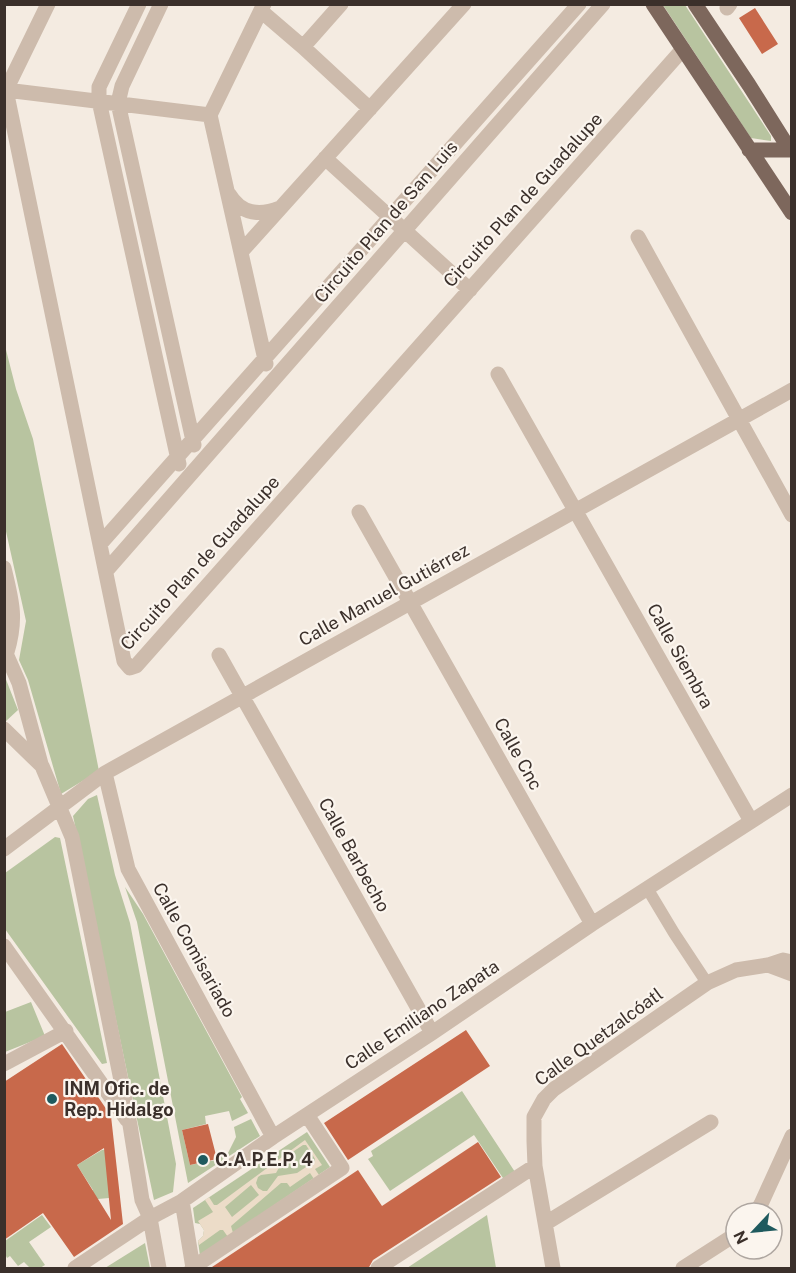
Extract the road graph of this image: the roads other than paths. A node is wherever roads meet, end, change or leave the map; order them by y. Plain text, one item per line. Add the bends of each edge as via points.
1 (48, 4) edge
2 (140, 4) edge
3 (161, 4) edge
4 (341, 4) edge
5 (464, 4) edge
6 (579, 4) edge
7 (603, 4) edge
8 (653, 4) edge
9 (695, 4) edge
10 (262, 8) edge
11 (303, 47) junction
12 (683, 49) junction
13 (6, 90) junction
14 (99, 101) junction
15 (118, 103) junction
16 (370, 109) junction
17 (210, 115) junction
18 (749, 150) junction
19 (791, 150) edge
20 (325, 158) junction
21 (228, 192) junction
22 (280, 208) junction
23 (792, 213) edge
24 (390, 217) junction
25 (405, 231) junction
26 (638, 237) dead end
27 (241, 252) junction
28 (470, 290) junction
29 (264, 358) junction
30 (498, 374) dead end
31 (270, 384) junction
32 (792, 390) edge
33 (738, 419) junction
34 (193, 440) junction
35 (177, 457) junction
36 (198, 466) junction
37 (182, 484) junction
38 (575, 510) junction
39 (359, 512) dead end
40 (792, 515) edge
41 (100, 543) junction
42 (4, 568) edge
43 (106, 571) junction
44 (410, 602) junction
45 (6, 650) edge
46 (219, 655) dead end
47 (242, 696) junction
48 (4, 729) edge
49 (42, 766) junction
50 (105, 773) junction
51 (792, 795) edge
52 (59, 808) junction
53 (751, 821) junction
54 (4, 849) edge
55 (647, 888) junction
56 (592, 924) junction
57 (4, 946) edge
58 (792, 962) edge
59 (768, 965) junction
60 (792, 974) edge
61 (707, 983) junction
62 (66, 1031) junction
63 (432, 1033) junction
64 (4, 1064) edge
65 (307, 1115) junction
66 (711, 1122) dead end
67 (130, 1125) junction
68 (792, 1136) edge
69 (273, 1137) junction
70 (535, 1166) junction
71 (182, 1201) junction
72 (762, 1201) edge
73 (150, 1218) junction
74 (546, 1223) junction
75 (724, 1242) edge
76 (193, 1268) edge
77 (75, 1269) edge
78 (159, 1269) edge
79 (378, 1269) edge
80 (554, 1269) edge
81 (683, 1269) edge

1 - 13 street
2 - 14 street via 99,87
3 - 15 street via 122,86
4 - 11 street
5 - 16 street
6 - 24 street, Circuito Plan de San Luis
7 - 25 street, Circuito Plan de San Luis
8 - 12 main road
9 - 19 main road
10 - 11 street
10 - 17 street
11 - 16 street
12 - 18 main road
12 - 28 street, Circuito Plan de Guadalupe
13 - 14 street
13 - 41 street, Circuito Plan de Guadalupe
14 - 15 street
14 - 35 street
15 - 17 street
15 - 34 street
16 - 20 street
17 - 21 street
18 - 19 main road
18 - 23 main road
20 - 22 street
20 - 24 street
21 - 22 street via 234,203 249,212 269,213
21 - 27 street
22 - 27 street
24 - 25 street
24 - 29 street, Circuito Plan de San Luis
25 - 28 street
25 - 31 street, Circuito Plan de San Luis
26 - 33 street
27 - 29 street
28 - 43 street, Circuito Plan de Guadalupe via 132,668 124,661
29 - 31 street
29 - 34 street, Circuito Plan de San Luis
30 - 38 street, Calle Siembra
31 - 36 street, Circuito Plan de San Luis
32 - 33 street, Calle Manuel Gutiérrez
33 - 38 street, Calle Manuel Gutiérrez
33 - 40 street
34 - 35 street, Circuito Plan de San Luis
34 - 36 street
35 - 37 street
35 - 41 street, Circuito Plan de San Luis
36 - 37 street, Circuito Plan de San Luis
37 - 43 street, Circuito Plan de San Luis
38 - 44 street, Calle Manuel Gutiérrez
38 - 53 street, Calle Siembra
39 - 44 street, Calle Cnc
41 - 43 street, Circuito Plan de Guadalupe
42 - 45 street via 13,605 13,632
44 - 47 street, Calle Manuel Gutiérrez
44 - 56 street, Calle Cnc
45 - 49 street
46 - 47 street, Calle Barbecho
47 - 50 street, Calle Manuel Gutiérrez
47 - 63 street, Calle Barbecho
48 - 49 street
49 - 52 street
50 - 52 street, Calle Manuel Gutiérrez
50 - 69 street, Calle Comisariado via 128,869
51 - 53 street, Calle Emiliano Zapata
52 - 54 street, Calle Manuel Gutiérrez
52 - 67 street via 72,837
53 - 55 street, Calle Emiliano Zapata
55 - 56 street, Calle Emiliano Zapata
55 - 61 street
56 - 63 street, Calle Emiliano Zapata
57 - 62 street
58 - 59 street, Calle Quetzalcóatl via 783,960
59 - 60 street, Calle Quetzalcóatl
59 - 61 street, Calle Quetzalcóatl via 736,970
61 - 70 street, Calle Quetzalcóatl via 544,1099 534,1117
62 - 64 street
62 - 67 street
63 - 65 street, Calle Emiliano Zapata
65 - 69 street, Calle Emiliano Zapata
65 - 76 street via 342,1168
66 - 74 street
67 - 73 street via 142,1200
68 - 72 street
69 - 71 street, Calle Emiliano Zapata
70 - 74 street, Calle Quetzalcóatl
70 - 79 street
71 - 73 street, Calle Emiliano Zapata
71 - 76 street
73 - 77 street, Calle Emiliano Zapata
73 - 78 street
74 - 80 street, Calle Quetzalcóatl
75 - 81 street

